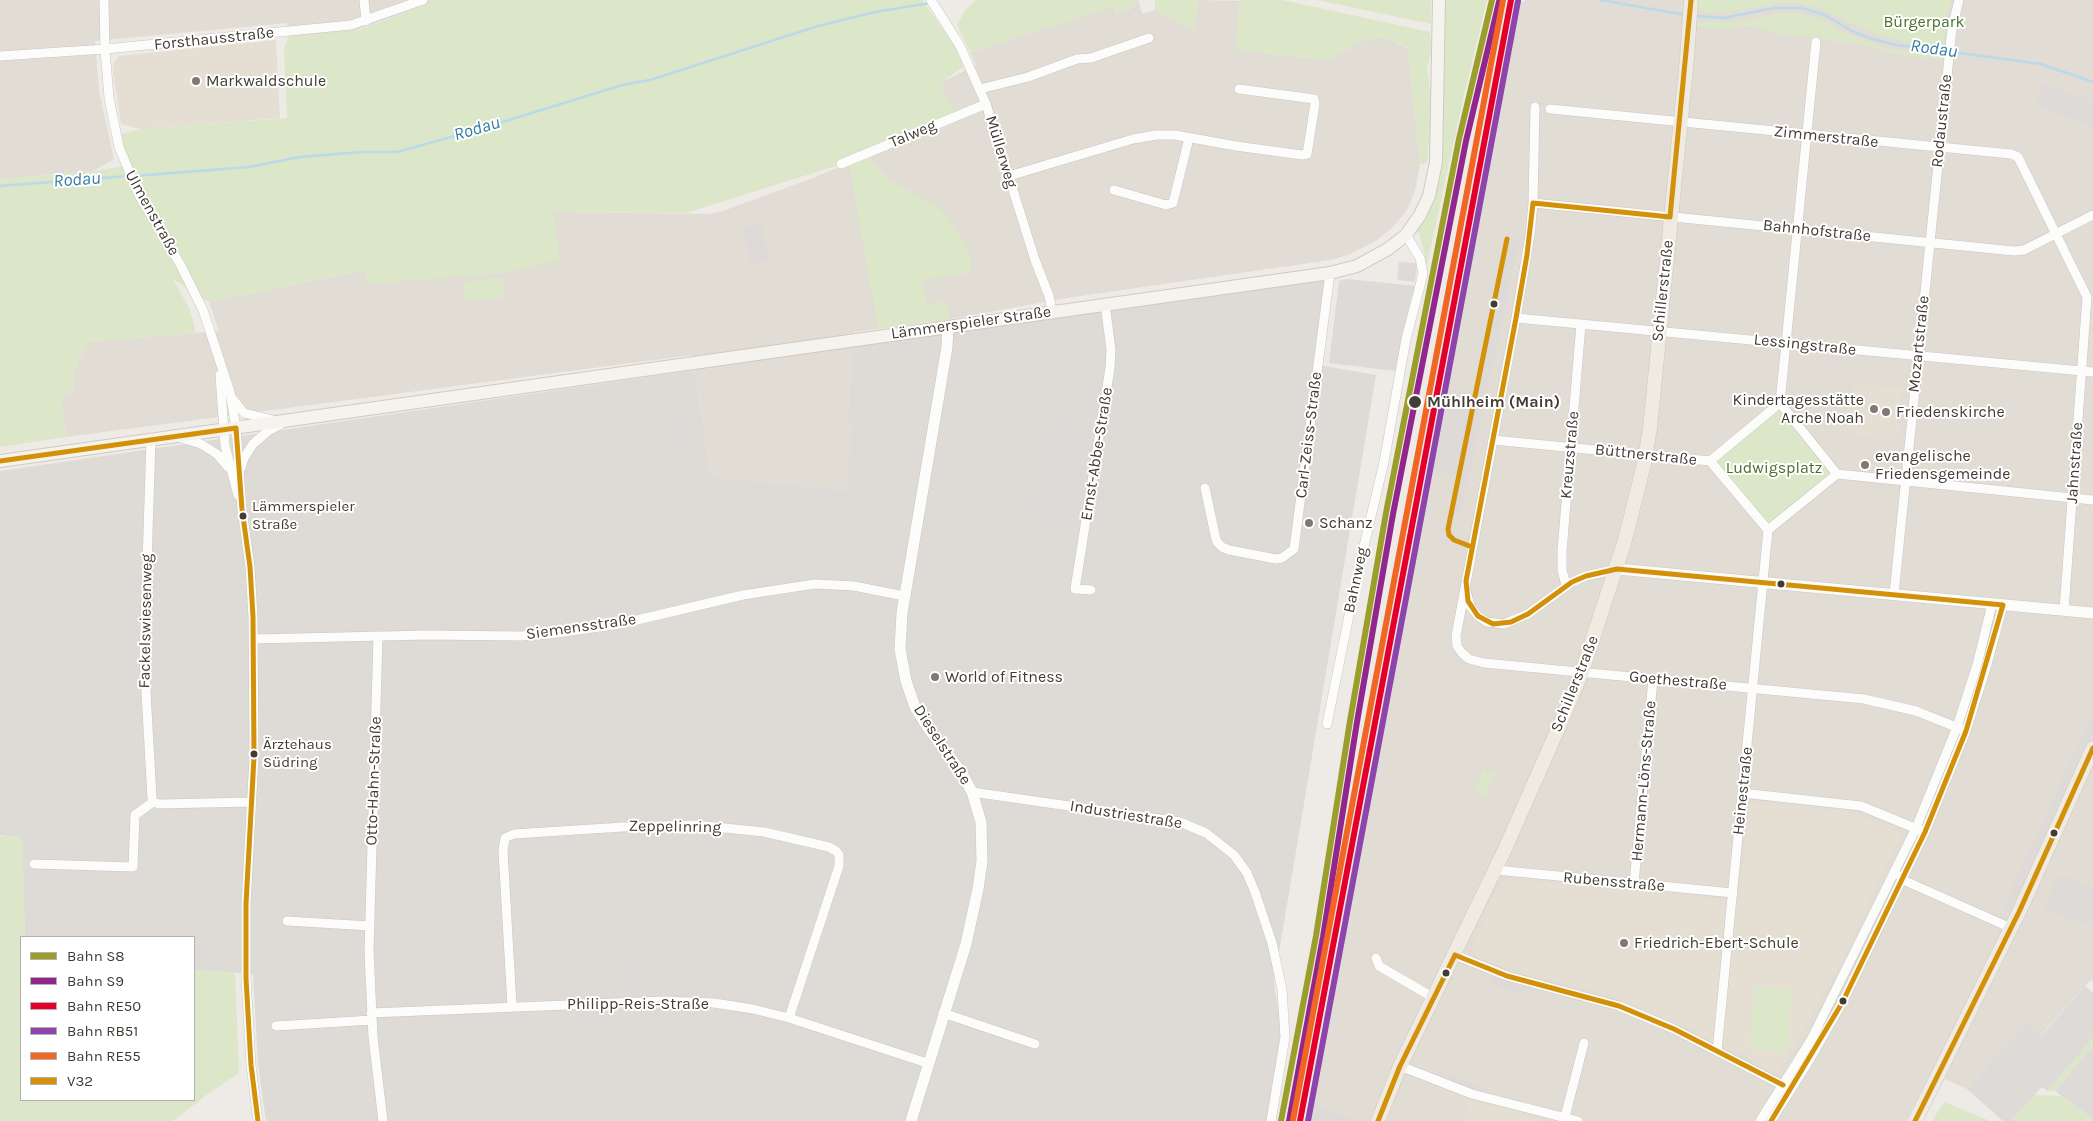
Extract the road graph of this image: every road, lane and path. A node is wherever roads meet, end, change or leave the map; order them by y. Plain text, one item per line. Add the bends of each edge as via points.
1 (104, 0) edge
2 (364, 0) edge
3 (423, 0) edge
4 (1439, 0) edge
5 (1959, 0) edge
6 (934, 4) edge
7 (1691, 4) edge
8 (366, 21) junction
9 (1149, 38) dead end
10 (1816, 42) dead end
11 (105, 50) junction
12 (0, 56) edge
13 (980, 89) junction
14 (1239, 89) dead end
15 (986, 104) junction
16 (1535, 107) dead end
17 (1550, 109) dead end
18 (1680, 123) junction
19 (1806, 135) junction
20 (1189, 138) junction
21 (1940, 148) junction
22 (841, 164) dead end
23 (1008, 176) junction
24 (1114, 190) dead end
25 (1533, 202) junction
26 (2093, 215) edge
27 (1670, 217) junction
28 (1797, 229) junction
29 (2056, 233) junction
30 (1406, 235) junction
31 (1930, 243) junction
32 (1330, 273) junction
33 (2090, 296) edge
34 (1105, 304) junction
35 (1052, 312) junction
36 (1516, 318) junction
37 (1581, 324) junction
38 (948, 327) junction
39 (1659, 331) junction
40 (1786, 344) junction
41 (1918, 356) junction
42 (219, 360) junction
43 (2082, 371) junction
44 (2093, 372) edge
45 (230, 392) junction
46 (1780, 403) junction
47 (286, 421) junction
48 (230, 429) junction
49 (171, 437) junction
50 (151, 439) junction
51 (1493, 440) junction
52 (1571, 447) junction
53 (1646, 455) junction
54 (0, 461) edge
55 (1710, 461) junction
56 (236, 474) junction
57 (1837, 474) junction
58 (1904, 482) junction
59 (1205, 488) dead end
60 (2072, 498) junction
61 (2093, 500) edge
62 (1768, 530) junction
63 (1617, 569) junction
64 (1466, 580) junction
65 (1763, 582) junction
66 (1566, 585) junction
67 (1091, 590) dead end
68 (1894, 594) junction
69 (904, 596) junction
70 (1997, 604) junction
71 (2064, 610) junction
72 (2093, 612) edge
73 (378, 636) junction
74 (253, 639) junction
75 (1582, 672) junction
76 (1654, 679) junction
77 (1753, 688) junction
78 (1327, 724) dead end
79 (1961, 729) junction
80 (2093, 748) edge
81 (972, 792) junction
82 (1742, 793) junction
83 (153, 802) junction
84 (252, 802) junction
85 (1916, 828) junction
86 (1925, 832) junction
87 (1900, 863) junction
88 (34, 864) dead end
89 (1496, 870) junction
90 (1903, 880) junction
91 (1634, 884) junction
92 (1733, 893) junction
93 (287, 921) dead end
94 (370, 926) junction
95 (2011, 928) junction
96 (1455, 955) junction
97 (1376, 958) dead end
98 (1434, 998) junction
99 (512, 1006) junction
100 (943, 1013) junction
101 (371, 1017) junction
102 (789, 1018) junction
103 (276, 1026) dead end
104 (1584, 1043) dead end
105 (1035, 1044) dead end
106 (1716, 1051) junction
107 (927, 1063) junction
108 (1400, 1066) junction
109 (1783, 1085) junction
110 (1792, 1090) junction
111 (1564, 1117) junction
112 (1551, 1118) edge
113 (258, 1121) edge
114 (383, 1121) edge
115 (910, 1121) edge
116 (1271, 1121) edge
117 (1378, 1121) edge
118 (1578, 1121) edge
119 (1760, 1121) edge
120 (1771, 1121) edge
121 (1915, 1121) edge

1 - 11 street, Ulmenstraße
2 - 8 street
3 - 8 street, Forsthausstraße
4 - 30 main road, Lämmerspieler Straße via 1436,170 1426,205
5 - 21 street, Rodaustraße via 1951,39
6 - 13 street, Müllerweg via 960,46
7 - 18 main road, Schillerstraße
8 - 11 street, Forsthausstraße via 336,27
9 - 13 street
10 - 19 street
11 - 12 street, Forsthausstraße
11 - 42 street, Ulmenstraße via 113,124 126,166 196,292
13 - 15 street, Müllerweg
14 - 20 street via 1314,99 1306,154
15 - 22 street, Talweg
15 - 23 street, Müllerweg
16 - 25 street
17 - 18 street, Zimmerstraße
18 - 19 street, Zimmerstraße
18 - 27 main road, Schillerstraße
19 - 21 street, Zimmerstraße
19 - 28 street
20 - 23 street via 1164,134 1140,138
20 - 24 street via 1173,204 1166,205
21 - 29 street, Zimmerstraße via 2018,157
21 - 31 street, Rodaustraße
23 - 35 street, Müllerweg
25 - 27 street, Bahnhofstraße
25 - 36 street
26 - 29 street, Bahnhofstraße
27 - 28 street, Bahnhofstraße
27 - 39 main road, Schillerstraße
28 - 31 street, Bahnhofstraße
28 - 40 street
29 - 31 street, Bahnhofstraße via 2019,251
29 - 33 street, Jahnstraße
30 - 32 main road, Lämmerspieler Straße via 1368,261
30 - 78 street, Bahnweg via 1420,258 1423,274 1407,334 1384,462
31 - 41 street, Mozartstraße
32 - 34 main road, Lämmerspieler Straße
32 - 59 street, Carl-Zeiss-Straße via 1294,548 1276,559 1222,547 1217,542
33 - 43 street, Jahnstraße
34 - 35 main road, Lämmerspieler Straße
34 - 67 street, Ernst-Abbe-Straße via 1110,368 1075,589
35 - 38 main road, Lämmerspieler Straße
36 - 37 street, Lessingstraße
36 - 51 street
37 - 39 street, Lessingstraße
37 - 52 street, Kreuzstraße
38 - 47 main road, Lämmerspieler Straße
38 - 69 street, Dieselstraße
39 - 40 street, Lessingstraße
39 - 53 main road, Schillerstraße
40 - 41 street, Lessingstraße
40 - 46 street
41 - 43 street, Lessingstraße
41 - 58 street, Mozartstraße
42 - 45 street, Ulmenstraße
42 - 48 street, Ulmenstraße
43 - 44 street, Lessingstraße
43 - 60 street, Jahnstraße
45 - 47 street, Lämmerspieler Straße via 244,413
45 - 48 street, Ulmenstraße
46 - 55 street
46 - 57 street
47 - 48 main road, Lämmerspieler Straße
47 - 56 street, Lämmerspieler Straße via 253,444
48 - 49 main road, Lämmerspieler Straße
48 - 56 street
49 - 50 main road, Lämmerspieler Straße
49 - 56 street, Lämmerspieler Straße via 201,444
50 - 54 main road, Lämmerspieler Straße
50 - 83 street, Fackelswiesenweg via 144,657
51 - 52 street, Büttnerstraße
51 - 64 street
52 - 53 street, Büttnerstraße
52 - 66 street, Kreuzstraße via 1562,551
53 - 55 street, Büttnerstraße
53 - 63 main road, Schillerstraße
55 - 62 street
56 - 74 street via 250,567
57 - 58 street
57 - 62 street
58 - 60 street
58 - 68 street, Mozartstraße
60 - 61 street
60 - 71 street, Jahnstraße
62 - 65 street, Heinestraße
63 - 65 street
63 - 66 street via 1586,576
63 - 75 main road, Schillerstraße
64 - 66 street via 1466,594 1474,612 1487,622 1499,624 1528,614
64 - 75 street, Goethestraße via 1456,641 1466,657 1484,663
65 - 68 street
65 - 77 street, Heinestraße
68 - 70 street
69 - 73 street, Siemensstraße via 843,585 814,584 743,595 620,624 565,633
69 - 81 street, Dieselstraße via 900,647 910,695 928,728 960,770
70 - 71 street
70 - 79 street
71 - 72 street
73 - 74 street, Siemensstraße
73 - 94 street, Otto-Hahn-Straße
74 - 84 street
75 - 76 street, Goethestraße
75 - 89 main road, Schillerstraße
76 - 77 street, Goethestraße
76 - 91 street, Hermann-Löns-Straße
77 - 79 street, Goethestraße via 1880,702 1916,711
77 - 82 street, Heinestraße
79 - 85 street
79 - 86 street
80 - 95 main road
81 - 100 street, Dieselstraße via 981,822 981,874 969,930
81 - 116 street, Industriestraße via 1180,822 1206,833 1234,855 1254,887 1272,943 1282,989 1285,1037
82 - 85 street via 1861,806
82 - 92 street, Heinestraße
83 - 84 street
83 - 88 street via 135,815 133,867
84 - 113 street via 246,904 246,978
85 - 86 street
85 - 87 street
86 - 90 street
87 - 90 street via 1899,873
87 - 109 street via 1811,1040
89 - 91 street, Rubensstraße
89 - 96 main road, Schillerstraße
90 - 95 street
90 - 110 street via 1834,1016
91 - 92 street, Rubensstraße
92 - 106 street, Heinestraße
93 - 94 street
94 - 101 street, Otto-Hahn-Straße
95 - 121 main road
96 - 98 main road, Schillerstraße
96 - 106 street via 1513,978 1619,1006
97 - 98 street via 1379,966
98 - 108 main road, Schillerstraße
99 - 101 street, Philipp-Reis-Straße
99 - 102 street, Philipp-Reis-Straße via 690,1002 753,1009
99 - 102 street, Zeppelinring via 503,851 506,838 514,834 695,825 764,832 829,847 838,855 839,866
100 - 105 street
100 - 107 street, Dieselstraße
101 - 103 street
101 - 114 street, Otto-Hahn-Straße
102 - 107 street, Philipp-Reis-Straße
104 - 111 street
106 - 109 street
107 - 115 street, Dieselstraße
108 - 112 street via 1472,1094
108 - 117 main road, Schillerstraße
109 - 110 street
109 - 119 street
110 - 120 street
111 - 112 street
111 - 118 street

